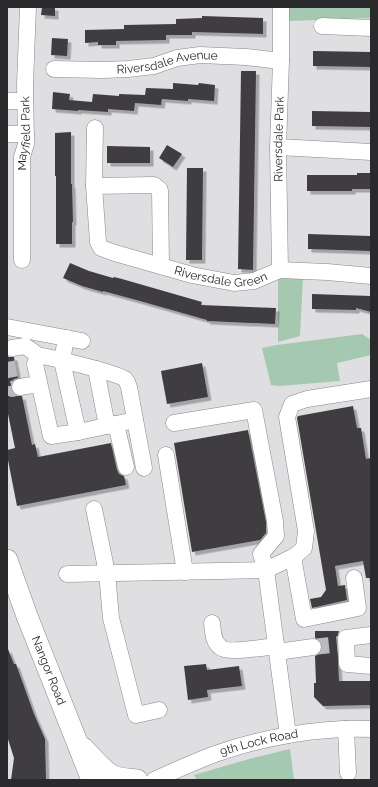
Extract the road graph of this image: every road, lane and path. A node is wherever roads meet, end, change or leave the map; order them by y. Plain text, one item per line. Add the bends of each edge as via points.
1 (28, 7) edge
2 (281, 7) edge
3 (322, 26) dead end
4 (371, 28) edge
5 (281, 61) junction
6 (54, 69) dead end
7 (25, 101) junction
8 (7, 102) edge
9 (95, 128) dead end
10 (7, 134) edge
11 (26, 134) junction
12 (278, 147) junction
13 (371, 152) edge
14 (94, 186) junction
15 (15, 238) edge
16 (22, 260) dead end
17 (161, 265) junction
18 (280, 270) junction
19 (371, 276) edge
20 (7, 327) edge
21 (66, 338) junction
22 (82, 341) dead end
23 (12, 348) dead end
24 (38, 356) junction
25 (62, 361) junction
26 (96, 369) junction
27 (40, 384) junction
28 (20, 387) dead end
29 (371, 389) edge
30 (135, 420) junction
31 (174, 423) dead end
32 (112, 425) junction
33 (78, 432) junction
34 (166, 456) dead end
35 (126, 467) dead end
36 (144, 468) dead end
37 (94, 509) dead end
38 (293, 557) junction
39 (7, 560) edge
40 (266, 570) junction
41 (185, 572) junction
42 (107, 573) junction
43 (68, 574) dead end
44 (354, 578) dead end
45 (212, 623) dead end
46 (371, 635) edge
47 (313, 647) tunnel mouth
48 (277, 649) junction
49 (371, 666) edge
50 (159, 710) dead end
51 (346, 729) junction
52 (371, 729) edge
53 (288, 735) junction
54 (76, 740) junction
55 (348, 773) dead end
56 (78, 780) edge
57 (92, 780) edge
58 (138, 780) edge
59 (154, 780) edge

1 - 7 street, Mayfield Park
2 - 5 street, Riversdale Park
3 - 4 street
5 - 6 street, Riversdale Avenue via 200,55 178,58 154,66 128,69
5 - 12 street, Riversdale Park
7 - 8 street
7 - 11 street, Mayfield Park
9 - 14 street, Riversdale Green
10 - 11 street
11 - 15 street, Mayfield Park
12 - 13 street
12 - 18 street, Riversdale Park
14 - 17 street, Riversdale Green via 98,242 101,248
14 - 17 street, Riversdale Green via 154,185 160,190
15 - 16 street, Mayfield Park
17 - 18 street, Riversdale Green via 192,275 234,283 254,281
18 - 19 street
20 - 21 street
21 - 22 street
21 - 25 street
23 - 24 street via 25,346
24 - 25 street
24 - 27 street via 35,364
25 - 26 street
25 - 33 street
26 - 30 street via 126,379
26 - 32 street
27 - 28 street
27 - 33 street via 51,436
29 - 38 street via 307,399 292,404 287,417 306,531 304,548
30 - 32 street
30 - 36 street
31 - 40 street via 254,410 276,521 276,536 261,554
32 - 33 street
32 - 35 street
34 - 41 street
37 - 42 street
38 - 40 street
38 - 44 street via 304,619 358,608
39 - 54 main road, Nangor Road
40 - 41 street
40 - 48 street
41 - 42 street
42 - 43 street
42 - 50 street via 111,618 136,715
45 - 48 street via 213,636 220,648 230,651
46 - 49 street via 346,638 343,644 347,664
47 - 48 street
48 - 53 street
51 - 52 street, 9th Lock Road
51 - 53 street, 9th Lock Road
51 - 55 street
53 - 59 street, 9th Lock Road via 236,747
54 - 56 main road
54 - 57 main road, Nangor Road
54 - 58 main road via 112,776

